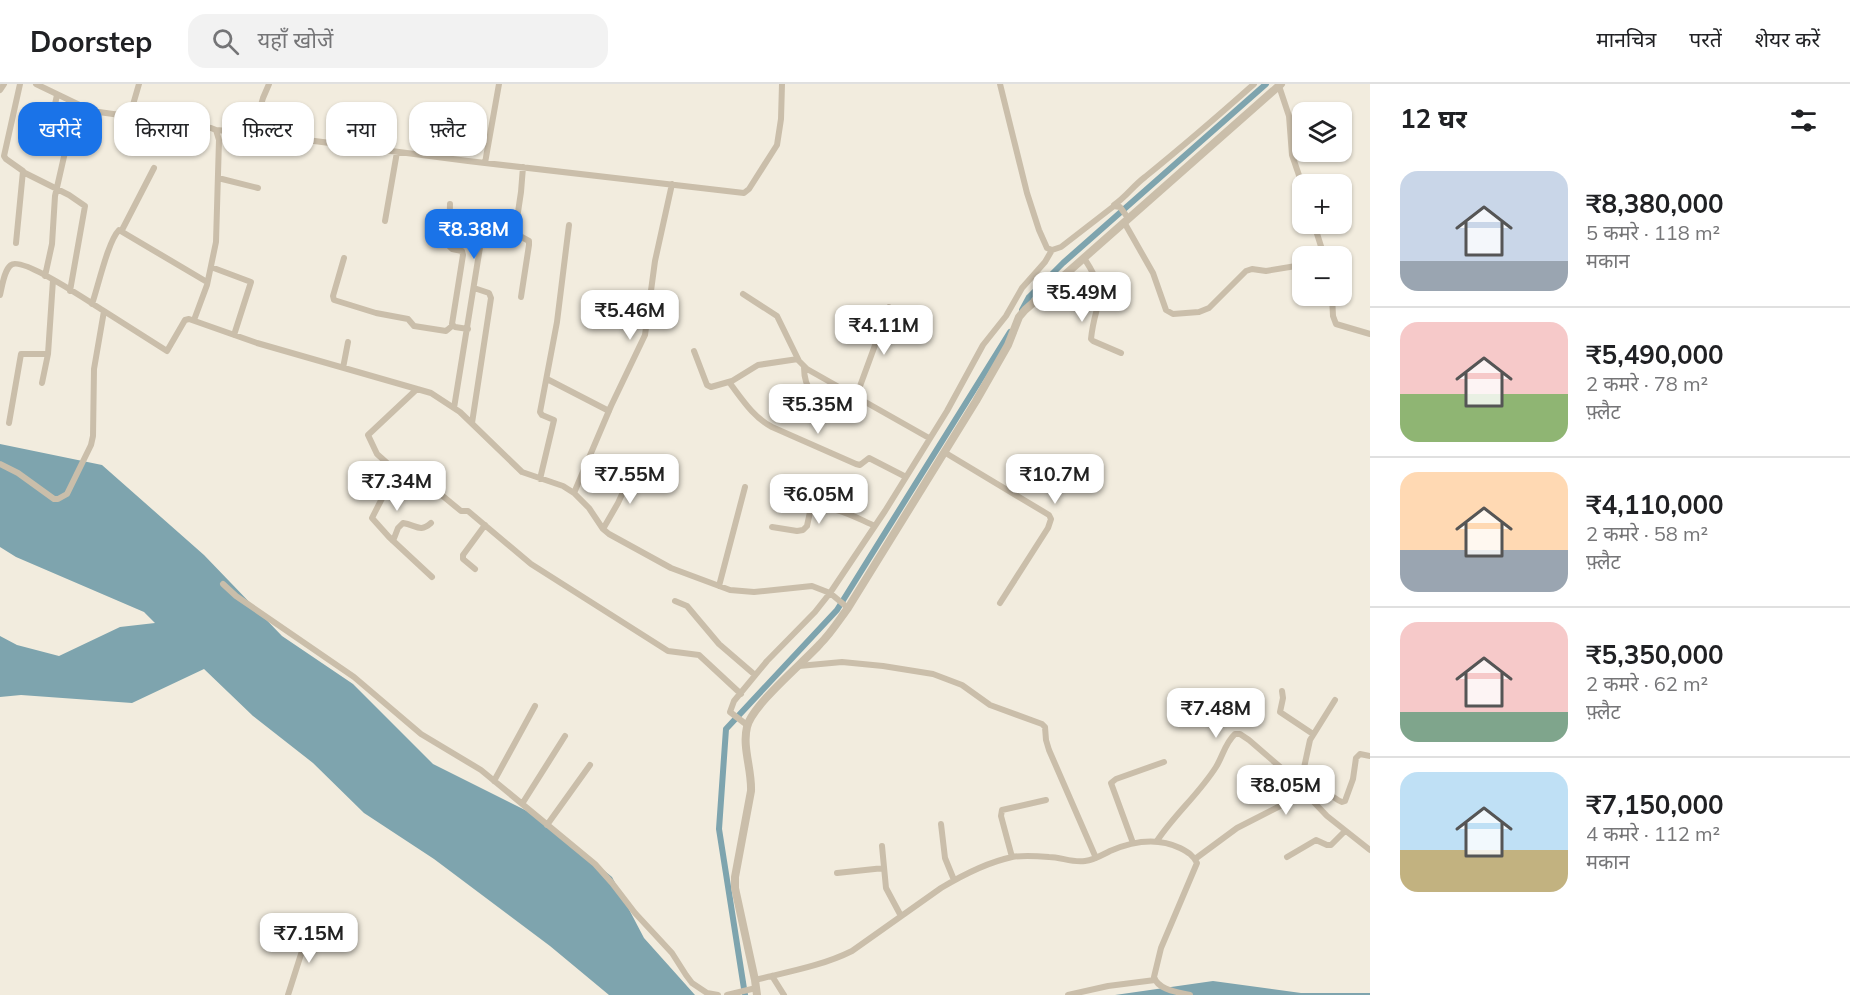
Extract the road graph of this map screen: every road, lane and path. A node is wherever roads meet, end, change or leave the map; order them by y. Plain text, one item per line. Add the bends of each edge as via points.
1 (4, 84) edge
2 (20, 84) edge
3 (36, 84) edge
4 (139, 84) edge
5 (269, 84) edge
6 (499, 84) edge
7 (782, 84) edge
8 (1000, 84) edge
9 (1254, 84) edge
10 (1280, 85) edge
11 (0, 90) edge
12 (57, 95) junction
13 (56, 102) edge
14 (72, 102) edge
15 (134, 102) edge
16 (262, 102) edge
17 (210, 128) edge
18 (216, 130) junction
19 (222, 130) edge
20 (397, 152) edge
21 (64, 156) edge
22 (396, 156) edge
23 (2, 157) edge
24 (485, 163) junction
25 (523, 167) junction
26 (154, 168) dead end
27 (23, 172) junction
28 (1299, 174) edge
29 (218, 178) junction
30 (672, 184) junction
31 (258, 188) dead end
32 (57, 189) junction
33 (450, 204) dead end
34 (1122, 213) junction
35 (385, 221) dead end
36 (569, 225) dead end
37 (122, 230) junction
38 (482, 235) dead end
39 (16, 243) dead end
40 (1052, 250) junction
41 (344, 258) dead end
42 (1083, 258) junction
43 (211, 267) junction
44 (1292, 267) edge
45 (45, 276) junction
46 (53, 280) junction
47 (207, 282) junction
48 (474, 288) junction
49 (70, 291) junction
50 (743, 294) dead end
51 (0, 295) edge
52 (521, 297) dead end
53 (92, 304) junction
54 (1332, 306) edge
55 (890, 307) dead end
56 (104, 312) junction
57 (194, 320) junction
58 (452, 326) junction
59 (468, 329) junction
60 (1370, 334) edge
61 (234, 335) junction
62 (348, 342) dead end
63 (694, 351) dead end
64 (1121, 353) dead end
65 (48, 354) junction
66 (798, 359) junction
67 (804, 367) junction
68 (343, 368) junction
69 (547, 378) junction
70 (729, 382) junction
71 (42, 383) dead end
72 (417, 389) junction
73 (856, 397) junction
74 (837, 407) dead end
75 (454, 408) junction
76 (609, 411) junction
77 (9, 423) dead end
78 (472, 423) junction
79 (929, 438) junction
80 (944, 452) junction
81 (0, 464) edge
82 (634, 468) dead end
83 (906, 477) junction
84 (540, 479) junction
85 (744, 487) dead end
86 (433, 488) dead end
87 (574, 493) junction
88 (431, 523) dead end
89 (485, 525) junction
90 (875, 526) junction
91 (772, 527) dead end
92 (603, 529) junction
93 (393, 541) junction
94 (476, 568) dead end
95 (432, 577) dead end
96 (223, 584) dead end
97 (719, 586) junction
98 (830, 593) junction
99 (675, 601) dead end
100 (1000, 603) dead end
101 (846, 606) junction
102 (799, 666) junction
103 (755, 675) junction
104 (1282, 691) dead end
105 (741, 694) junction
106 (1335, 700) dead end
107 (535, 706) dead end
108 (747, 725) junction
109 (1313, 734) junction
110 (565, 736) dead end
111 (1370, 756) edge
112 (1164, 762) dead end
113 (590, 765) dead end
114 (1302, 775) junction
115 (494, 781) junction
116 (1300, 789) junction
117 (1046, 800) dead end
118 (522, 804) junction
119 (941, 824) dead end
120 (548, 825) junction
121 (1345, 831) junction
122 (1157, 841) junction
123 (1133, 843) junction
124 (882, 846) dead end
125 (1370, 850) edge
126 (1012, 857) junction
127 (1287, 857) dead end
128 (1095, 858) junction
129 (1196, 859) junction
130 (884, 868) junction
131 (837, 873) dead end
132 (954, 880) junction
133 (901, 916) junction
134 (310, 926) dead end
135 (772, 976) junction
136 (1155, 980) junction
137 (756, 988) edge
138 (288, 995) edge
139 (718, 995) edge
140 (727, 995) edge
141 (784, 995) edge
142 (1068, 995) edge
143 (1190, 995) edge

1 - 11 street
2 - 23 street
3 - 12 street
4 - 15 street
5 - 16 street
6 - 24 street
7 - 30 street via 777,145 748,191
8 - 40 street via 1027,193 1044,244
9 - 34 street via 1144,178 1131,192
10 - 28 street
10 - 34 street
12 - 13 street
12 - 14 street
17 - 18 street
18 - 19 street
18 - 29 street
20 - 24 street
21 - 32 street
22 - 35 street
23 - 27 street
24 - 25 street
25 - 30 street
25 - 52 street via 515,232 530,245
26 - 37 street
27 - 32 street
27 - 39 street
29 - 31 street
29 - 43 street
30 - 76 street via 655,261 645,335
32 - 45 street
32 - 49 street via 85,206
33 - 58 street via 449,246 463,255
34 - 40 street via 1110,207 1061,248
34 - 42 street
34 - 44 street via 1153,273 1166,310 1173,315 1209,308 1246,271
36 - 69 street
37 - 47 street
37 - 53 street via 116,233
38 - 48 street
40 - 79 street via 983,345
41 - 58 street via 334,300 408,319 414,326 446,331
42 - 64 street via 1101,292 1092,339
42 - 80 street via 1019,317 1008,345
43 - 47 street
43 - 61 street via 251,282
45 - 46 street
45 - 51 street via 14,263 8,268
46 - 49 street
46 - 65 street
47 - 57 street
48 - 59 street
48 - 78 street via 489,293 491,298
49 - 53 street
50 - 66 street via 777,316
53 - 56 street
54 - 60 street via 1336,324
55 - 73 street
56 - 57 street via 167,351 185,320
56 - 81 street via 94,369 92,440 67,494 54,499
57 - 61 street
58 - 59 street
59 - 75 street
61 - 68 street
62 - 68 street
63 - 70 street via 708,387
65 - 71 street
65 - 77 street via 21,354
66 - 67 street
66 - 70 street via 754,366
67 - 73 street
67 - 74 street via 814,395
68 - 72 street
69 - 76 street
69 - 84 street via 540,414 554,422
70 - 83 street via 753,413 772,427 855,464 869,458
72 - 75 street
72 - 93 street via 368,435 377,454 396,471 372,519
73 - 79 street
75 - 78 street
76 - 87 street
78 - 84 street via 522,472
79 - 83 street
80 - 100 street via 1051,519
80 - 101 street
82 - 92 street
83 - 90 street
84 - 87 street
85 - 97 street
86 - 89 street
87 - 92 street
88 - 93 street via 421,528 403,523
89 - 94 street via 463,555
89 - 105 street via 538,568 668,651 699,655
90 - 91 street via 827,508 810,512 803,530
90 - 98 street
92 - 97 street via 670,568
93 - 95 street
96 - 115 street via 367,686 409,725
97 - 98 street via 754,592 812,586
98 - 101 street
98 - 103 street
99 - 103 street via 687,606 719,644
101 - 102 street via 829,634
102 - 108 street via 764,700
102 - 128 street via 842,662 933,674 963,685 990,705 1042,724 1046,727 1049,750
103 - 105 street
104 - 109 street via 1280,712
105 - 108 street via 730,711
106 - 109 street
107 - 115 street
108 - 137 street via 751,791 735,877
109 - 114 street
110 - 118 street
111 - 114 street via 1360,754 1356,758 1349,791 1342,802 1318,781
112 - 123 street via 1111,783
113 - 120 street
114 - 116 street
115 - 118 street
116 - 121 street
116 - 122 street via 1249,740 1234,734 1216,767
116 - 129 street via 1284,804 1237,828
117 - 126 street via 1002,810
118 - 120 street
119 - 132 street via 945,858
120 - 139 street via 604,874 692,982 707,993
121 - 125 street
121 - 127 street via 1331,845 1314,840
122 - 123 street
122 - 129 street
123 - 128 street
124 - 130 street
126 - 128 street via 1051,856 1076,862
126 - 132 street
129 - 136 street via 1161,948
130 - 131 street
130 - 133 street via 886,888
132 - 133 street
133 - 135 street via 842,956
134 - 138 street
135 - 137 street
135 - 141 street
136 - 142 street
136 - 143 street via 1169,990
137 - 140 street

